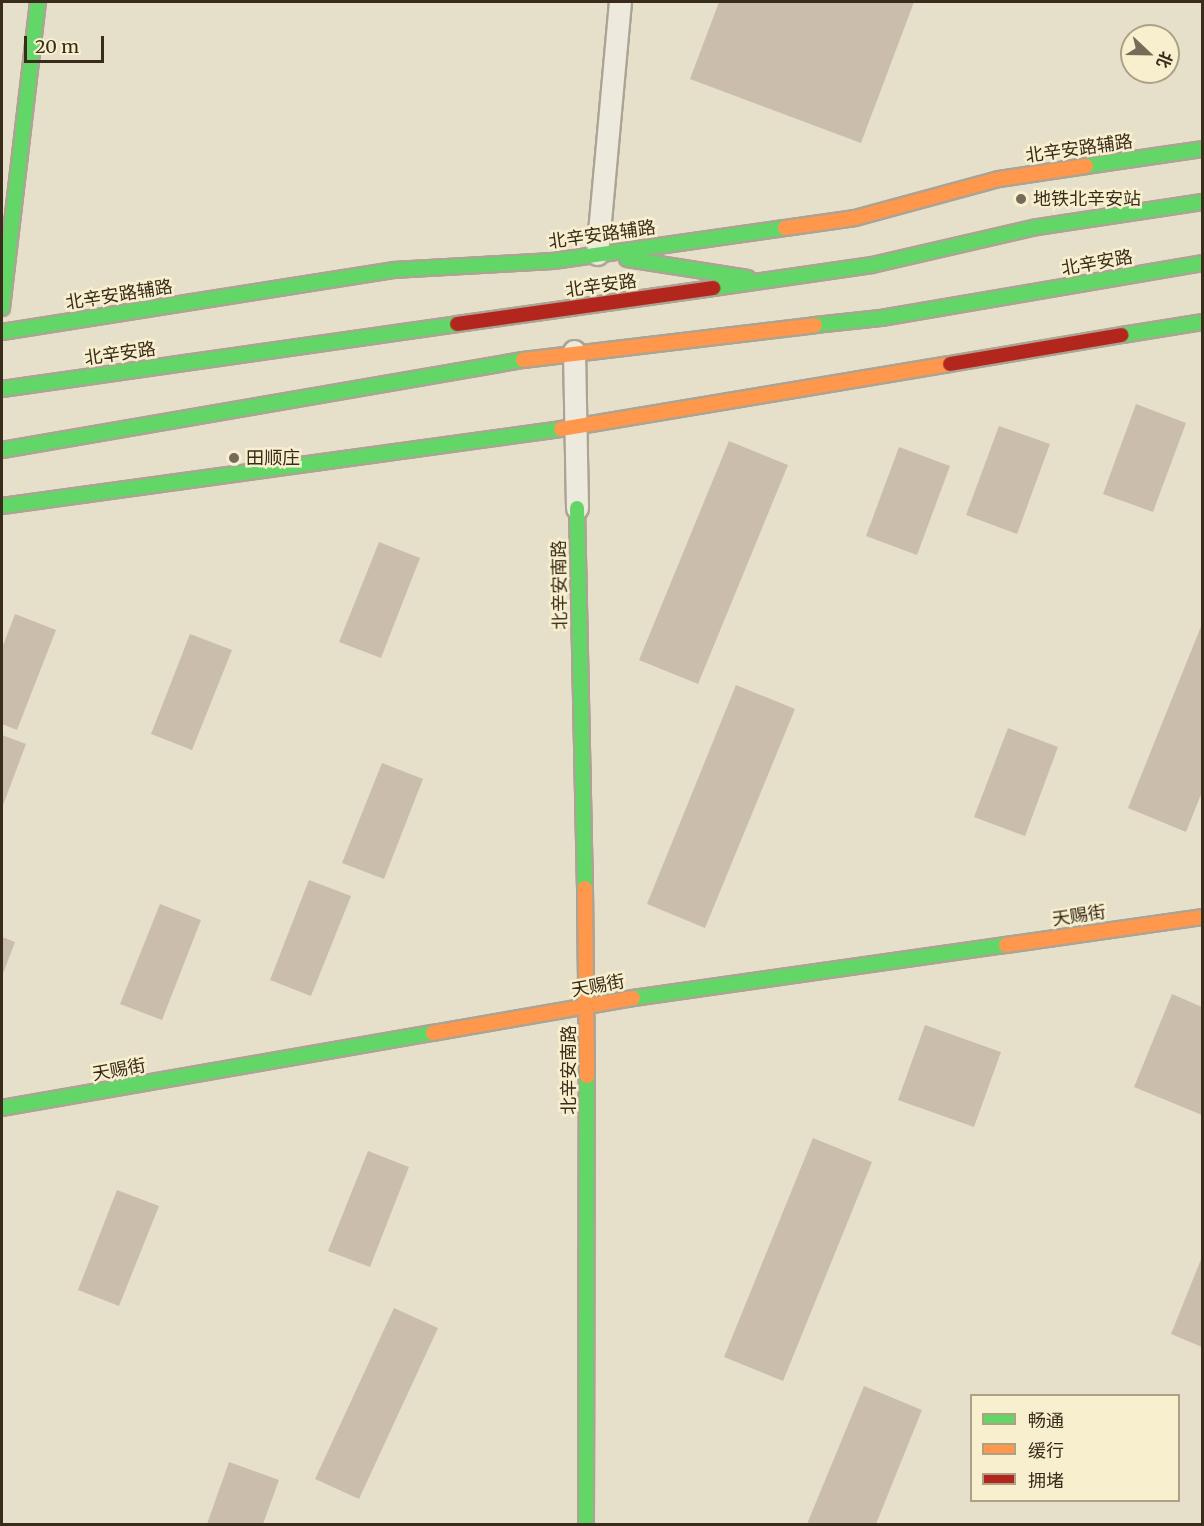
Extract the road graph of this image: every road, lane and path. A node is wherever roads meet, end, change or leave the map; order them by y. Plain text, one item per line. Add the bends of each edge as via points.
1 (38, 2) edge
2 (620, 2) edge
3 (1203, 149) edge
4 (1203, 202) edge
5 (597, 254) junction
6 (1203, 263) edge
7 (765, 280) junction
8 (2, 308) edge
9 (1203, 322) edge
10 (2, 332) edge
11 (574, 351) junction
12 (2, 389) edge
13 (575, 427) junction
14 (2, 450) edge
15 (2, 506) edge
16 (577, 508) joint
17 (1203, 917) edge
18 (587, 1006) junction
19 (2, 1108) edge
20 (586, 1524) edge

1 - 8 street
2 - 5 street
3 - 5 street, 北辛安路辅路 via 999,179 855,218
4 - 7 street, 北辛安路 via 1037,227 872,265
5 - 7 street
5 - 10 street, 北辛安路辅路 via 553,261 393,270
6 - 11 street, 北辛安路 via 881,318
7 - 12 street, 北辛安路
9 - 13 street
11 - 13 street
11 - 14 street, 北辛安路
13 - 15 street
13 - 16 street
16 - 18 street, 北辛安南路
17 - 18 street, 天赐街
18 - 19 street, 天赐街
18 - 20 street, 北辛安南路

